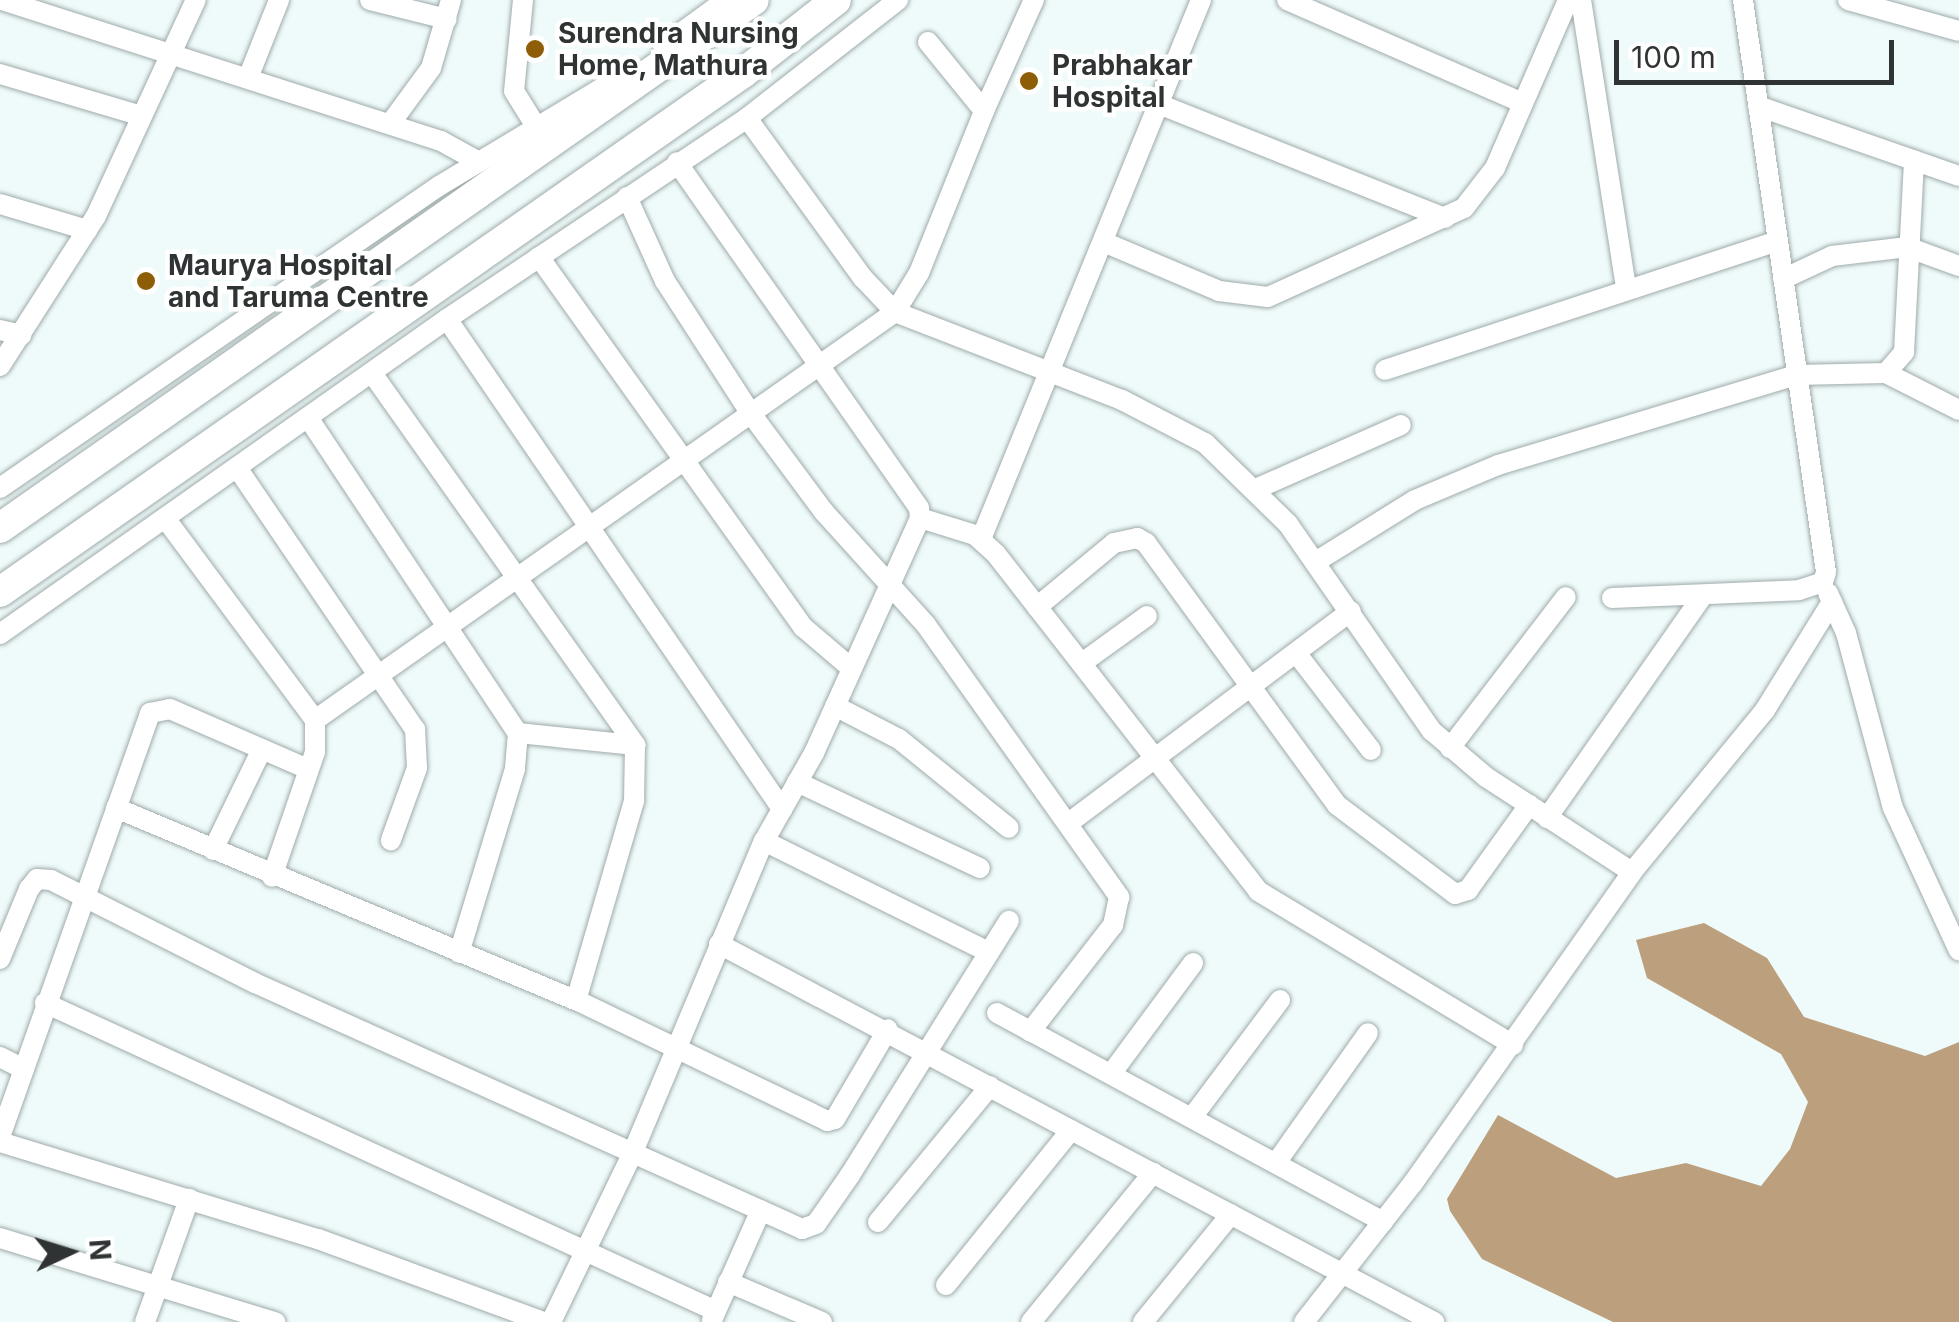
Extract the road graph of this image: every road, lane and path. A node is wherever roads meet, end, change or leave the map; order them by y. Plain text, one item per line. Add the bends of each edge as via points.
1 (2, 0) edge
2 (196, 0) edge
3 (280, 0) edge
4 (370, 0) edge
5 (523, 0) edge
6 (726, 0) edge
7 (754, 0) edge
8 (836, 0) edge
9 (898, 0) edge
10 (1034, 0) edge
11 (1201, 0) edge
12 (1287, 0) edge
13 (1568, 0) edge
14 (1581, 0) edge
15 (1743, 0) edge
16 (1848, 0) edge
17 (449, 10) edge
18 (1959, 30) edge
19 (928, 42) dead end
20 (171, 54) junction
21 (0, 74) edge
22 (248, 78) junction
23 (1156, 102) junction
24 (1523, 103) junction
25 (1758, 106) junction
26 (984, 111) junction
27 (142, 116) junction
28 (747, 118) junction
29 (390, 124) junction
30 (537, 128) junction
31 (1914, 160) junction
32 (479, 162) junction
33 (677, 162) junction
34 (1959, 176) edge
35 (628, 197) junction
36 (0, 204) edge
37 (1445, 218) junction
38 (87, 230) junction
39 (1778, 241) junction
40 (1106, 243) junction
41 (1908, 247) junction
42 (539, 257) junction
43 (1959, 266) edge
44 (1783, 279) junction
45 (1626, 288) junction
46 (895, 312) junction
47 (446, 319) junction
48 (0, 330) edge
49 (21, 336) junction
50 (818, 362) junction
51 (0, 366) edge
52 (1385, 370) dead end
53 (1048, 371) junction
54 (372, 373) junction
55 (1886, 373) junction
56 (1796, 375) junction
57 (1959, 410) edge
58 (749, 411) junction
59 (308, 419) junction
60 (1401, 425) dead end
61 (681, 460) junction
62 (238, 468) junction
63 (0, 488) edge
64 (1258, 488) junction
65 (165, 518) junction
66 (920, 518) junction
67 (585, 526) junction
68 (0, 528) edge
69 (981, 540) junction
70 (1317, 561) junction
71 (513, 575) junction
72 (1823, 582) junction
73 (891, 585) junction
74 (0, 592) edge
75 (1703, 596) junction
76 (1566, 597) dead end
77 (1612, 598) dead end
78 (1832, 602) junction
79 (1038, 607) junction
80 (1351, 612) junction
81 (1146, 616) dead end
82 (446, 623) junction
83 (0, 634) edge
84 (1297, 654) junction
85 (1082, 663) junction
86 (850, 668) junction
87 (378, 673) junction
88 (1250, 688) junction
89 (835, 706) junction
90 (314, 720) junction
91 (518, 734) junction
92 (635, 745) junction
93 (1450, 748) junction
94 (262, 749) junction
95 (1371, 750) dead end
96 (1152, 762) junction
97 (308, 769) junction
98 (797, 782) junction
99 (1529, 805) junction
100 (116, 808) junction
101 (782, 809) junction
102 (1548, 818) junction
103 (1070, 822) junction
104 (1008, 828) dead end
105 (391, 840) dead end
106 (764, 841) junction
107 (213, 850) junction
108 (980, 868) dead end
109 (1632, 872) junction
110 (272, 877) junction
111 (87, 896) junction
112 (1008, 921) dead end
113 (719, 944) junction
114 (1959, 951) edge
115 (989, 952) junction
116 (459, 953) junction
117 (0, 959) edge
118 (1194, 962) dead end
119 (576, 1000) junction
120 (1280, 1000) dead end
121 (46, 1003) junction
122 (997, 1013) dead end
123 (888, 1029) junction
124 (1030, 1032) junction
125 (1368, 1033) dead end
126 (1512, 1045) junction
127 (678, 1047) junction
128 (927, 1049) junction
129 (0, 1057) edge
130 (24, 1068) junction
131 (1111, 1074) junction
132 (990, 1086) junction
133 (1193, 1116) junction
134 (1071, 1130) junction
135 (0, 1139) edge
136 (633, 1152) junction
137 (1276, 1162) junction
138 (1153, 1173) junction
139 (190, 1198) junction
140 (761, 1210) junction
141 (1231, 1214) junction
142 (878, 1222) dead end
143 (1383, 1222) junction
144 (0, 1238) edge
145 (587, 1251) junction
146 (1344, 1274) junction
147 (728, 1282) junction
148 (946, 1285) dead end
149 (158, 1288) junction
150 (714, 1317) edge
151 (1409, 1317) edge
152 (144, 1322) edge
153 (275, 1322) edge
154 (543, 1322) edge
155 (551, 1322) edge
156 (822, 1322) edge
157 (1031, 1322) edge
158 (1143, 1322) edge
159 (1304, 1322) edge
160 (1434, 1322) edge

1 - 20 street
2 - 20 street
3 - 22 street
4 - 17 street
5 - 30 street via 514,91
6 - 30 street
7 - 68 highway
8 - 74 highway via 743,73
9 - 28 street
10 - 26 street
11 - 23 street
12 - 24 street
13 - 24 street
14 - 45 street
15 - 25 street
16 - 18 street
17 - 29 street via 431,68
19 - 26 street
20 - 22 street
20 - 27 street
21 - 27 street
22 - 29 street
23 - 37 street
23 - 40 street
24 - 37 street via 1480,194
25 - 31 street
25 - 39 street
26 - 46 street via 919,273
27 - 38 street
28 - 33 street
28 - 46 street via 862,278
29 - 32 street
30 - 32 street
31 - 34 street
31 - 41 street
32 - 63 street
33 - 35 street
33 - 50 street
35 - 42 street
35 - 58 street via 664,281
36 - 38 street
37 - 40 street via 1268,296 1219,292
38 - 49 street
39 - 44 street
39 - 45 street
40 - 53 street
41 - 43 street
41 - 44 street via 1844,254
41 - 55 street via 1904,352
42 - 47 street
42 - 61 street
44 - 56 street
45 - 52 street
46 - 50 street
46 - 53 street
47 - 54 street
47 - 67 street
48 - 49 street
49 - 51 street
50 - 58 street
50 - 66 street
53 - 64 street via 1174,425
53 - 69 street
54 - 59 street
54 - 71 street
55 - 56 street
55 - 57 street
56 - 70 street via 1457,481
56 - 72 street via 1826,560
58 - 61 street
58 - 73 street via 824,512
59 - 62 street
59 - 82 street
60 - 64 street
61 - 67 street
61 - 86 street via 802,627
62 - 65 street
62 - 87 street
64 - 70 street
65 - 83 street
65 - 90 street
66 - 69 street
66 - 73 street
67 - 71 street
67 - 101 street
69 - 79 street
70 - 80 street
71 - 82 street
71 - 92 street
72 - 75 street via 1799,590
72 - 78 street
73 - 86 street
73 - 103 street
75 - 77 street
75 - 102 street
76 - 93 street
78 - 109 street via 1765,710
78 - 114 street via 1893,808
79 - 85 street
79 - 88 street via 1114,544 1137,538
80 - 84 street
80 - 93 street via 1413,706
81 - 85 street
82 - 87 street
82 - 91 street
84 - 88 street
84 - 95 street
85 - 96 street
86 - 89 street
87 - 90 street
87 - 105 street via 419,745
88 - 96 street
88 - 99 street via 1345,812 1455,894 1468,890
89 - 98 street
89 - 104 street via 899,739
90 - 97 street via 317,740
91 - 92 street
91 - 116 street via 516,770
92 - 119 street via 634,801
93 - 99 street
94 - 97 street
94 - 100 street via 170,709 156,710 145,720
94 - 107 street
96 - 103 street
96 - 126 street via 1224,855 1277,907
97 - 110 street
98 - 101 street
98 - 108 street
99 - 102 street
100 - 107 street
100 - 111 street
101 - 106 street
102 - 109 street
103 - 124 street via 1121,907
106 - 113 street
106 - 115 street
107 - 110 street
109 - 126 street
110 - 116 street
111 - 117 street via 37,880
111 - 121 street
111 - 136 street via 255,983
112 - 115 street
113 - 123 street
113 - 127 street
115 - 128 street
116 - 119 street
118 - 131 street
119 - 127 street
120 - 133 street
121 - 130 street
121 - 145 street
122 - 124 street
123 - 127 street via 835,1119 827,1122
123 - 128 street
124 - 131 street
125 - 137 street
126 - 143 street
127 - 136 street
128 - 132 street
128 - 140 street via 816,1224 802,1230
129 - 130 street
130 - 135 street
131 - 133 street
132 - 134 street
132 - 142 street
133 - 137 street
134 - 138 street
134 - 148 street
135 - 139 street
136 - 140 street
136 - 145 street
137 - 143 street
138 - 141 street
138 - 157 street
139 - 149 street
139 - 154 street
140 - 147 street
141 - 146 street
141 - 158 street
143 - 146 street
144 - 149 street
145 - 150 street
145 - 155 street
146 - 151 street
146 - 159 street
147 - 150 street
147 - 156 street
149 - 152 street
149 - 153 street
151 - 160 street

